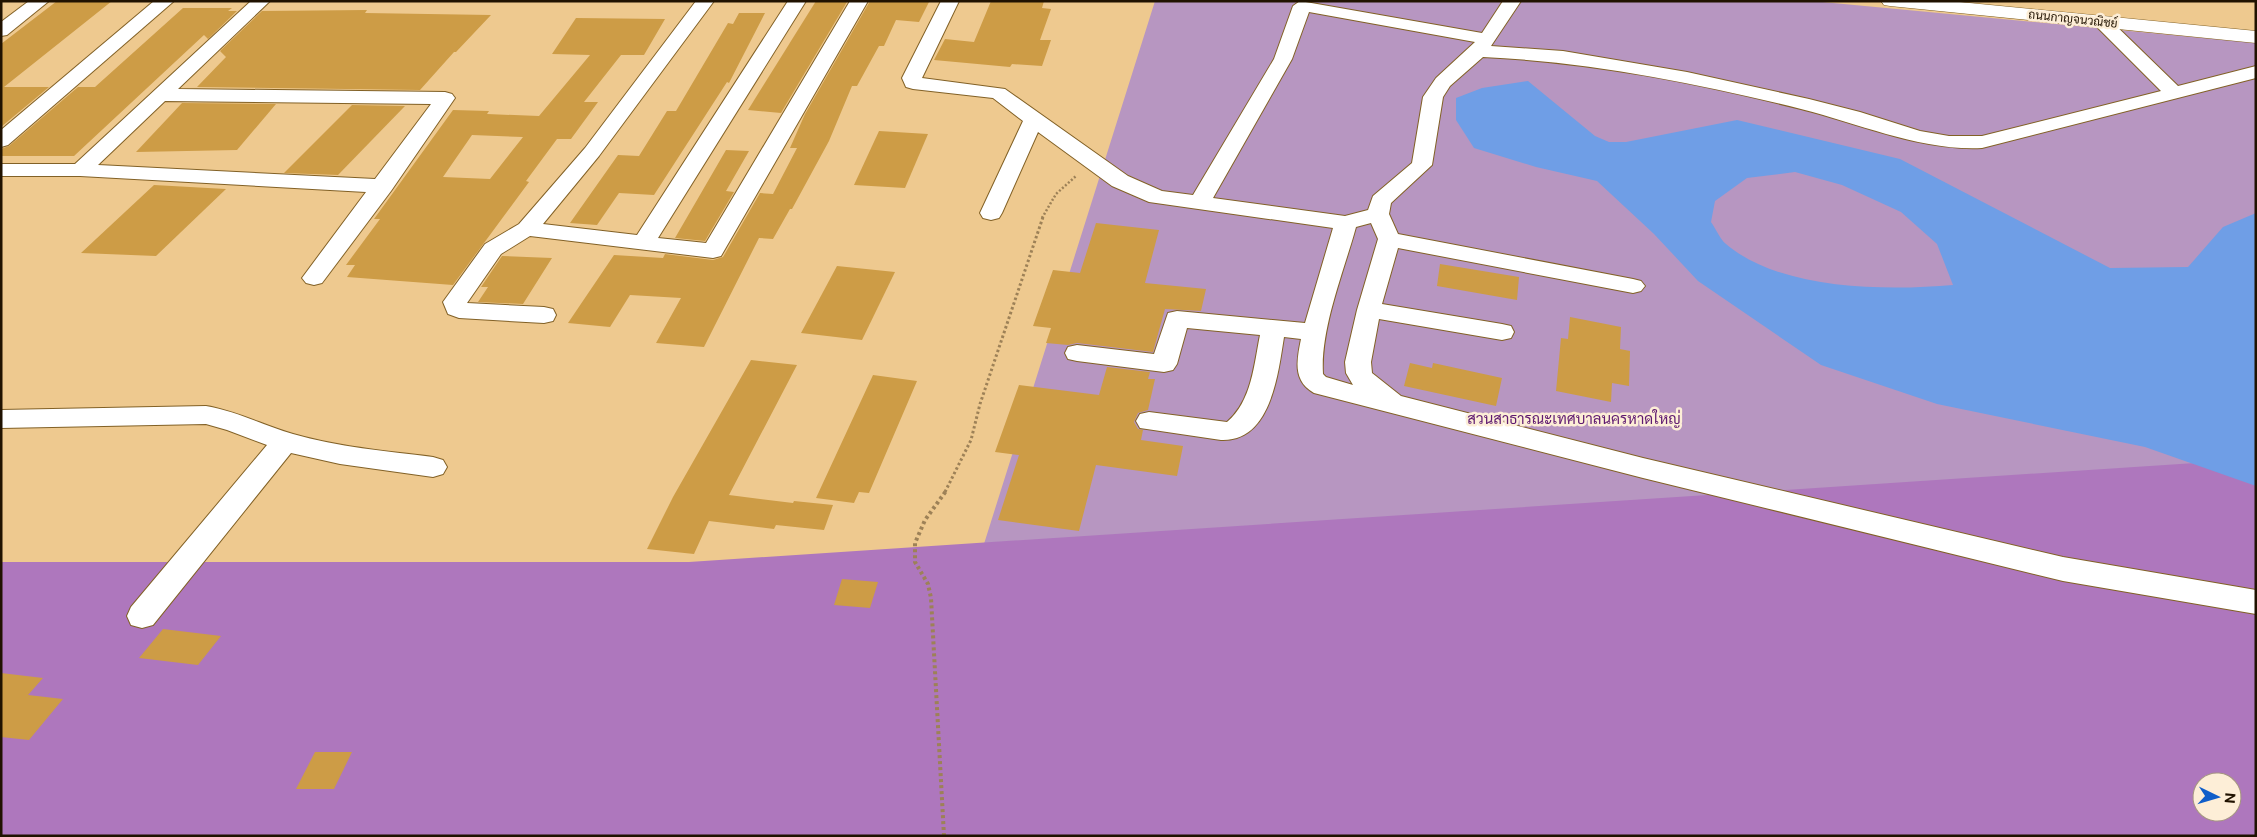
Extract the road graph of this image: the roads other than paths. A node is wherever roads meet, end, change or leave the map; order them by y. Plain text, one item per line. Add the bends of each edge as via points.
1 (40, 1) edge
2 (165, 1) edge
3 (261, 1) edge
4 (705, 1) edge
5 (797, 1) edge
6 (860, 1) edge
7 (950, 1) edge
8 (1512, 1) edge
9 (1890, 1) edge
10 (2057, 1) edge
11 (1295, 3) edge
12 (2256, 20) edge
13 (2102, 22) junction
14 (1, 31) edge
15 (2256, 37) edge
16 (1483, 45) junction
17 (2256, 72) edge
18 (2173, 92) junction
19 (160, 95) junction
20 (1034, 119) junction
21 (1, 141) edge
22 (1, 170) edge
23 (80, 170) junction
24 (383, 186) junction
25 (1199, 203) junction
26 (991, 213) dead end
27 (1378, 214) junction
28 (1346, 223) junction
29 (527, 229) junction
30 (1389, 239) junction
31 (644, 242) junction
32 (314, 278) dead end
33 (1633, 286) dead end
34 (1369, 310) junction
35 (544, 315) dead end
36 (1273, 328) junction
37 (1315, 332) junction
38 (1502, 332) dead end
39 (1077, 353) dead end
40 (1397, 404) junction
41 (1, 419) edge
42 (1149, 421) dead end
43 (285, 442) junction
44 (433, 468) dead end
45 (2256, 602) edge
46 (142, 616) dead end

1 - 14 street
2 - 21 street
3 - 19 street
4 - 29 street via 592,152
5 - 31 street
6 - 31 street via 714,251
7 - 20 street via 912,78 913,82 998,93
8 - 16 street
9 - 13 main road, ถนนกาญจนวณิชย์
10 - 12 main road, ถนนกาญจนวณิชย์
11 - 16 street
11 - 25 street via 1283,59
13 - 15 main road, ถนนกาญจนวณิชย์
13 - 18 street
16 - 18 street via 1576,57 1670,75 1852,116 1911,135 1951,143 1982,142
16 - 27 street via 1438,89 1431,106 1422,165 1381,201
17 - 18 street
19 - 23 street
19 - 24 street via 445,98
20 - 25 street via 1120,181 1145,193
20 - 26 street
22 - 23 street
23 - 24 street
24 - 32 street
25 - 28 street
27 - 28 street
27 - 30 street
28 - 37 street
29 - 31 street
29 - 35 street via 493,249 457,297 455,306 460,310
30 - 33 street
30 - 34 street
34 - 38 street
34 - 40 street via 1359,373 1366,383
36 - 37 street
36 - 39 street via 1177,319 1164,364
36 - 42 street via 1259,392 1239,428 1221,432
37 - 40 street via 1310,373 1318,385
40 - 45 street via 1642,468 2063,569
41 - 43 street via 206,415 246,425
43 - 44 street via 355,457
43 - 46 street

